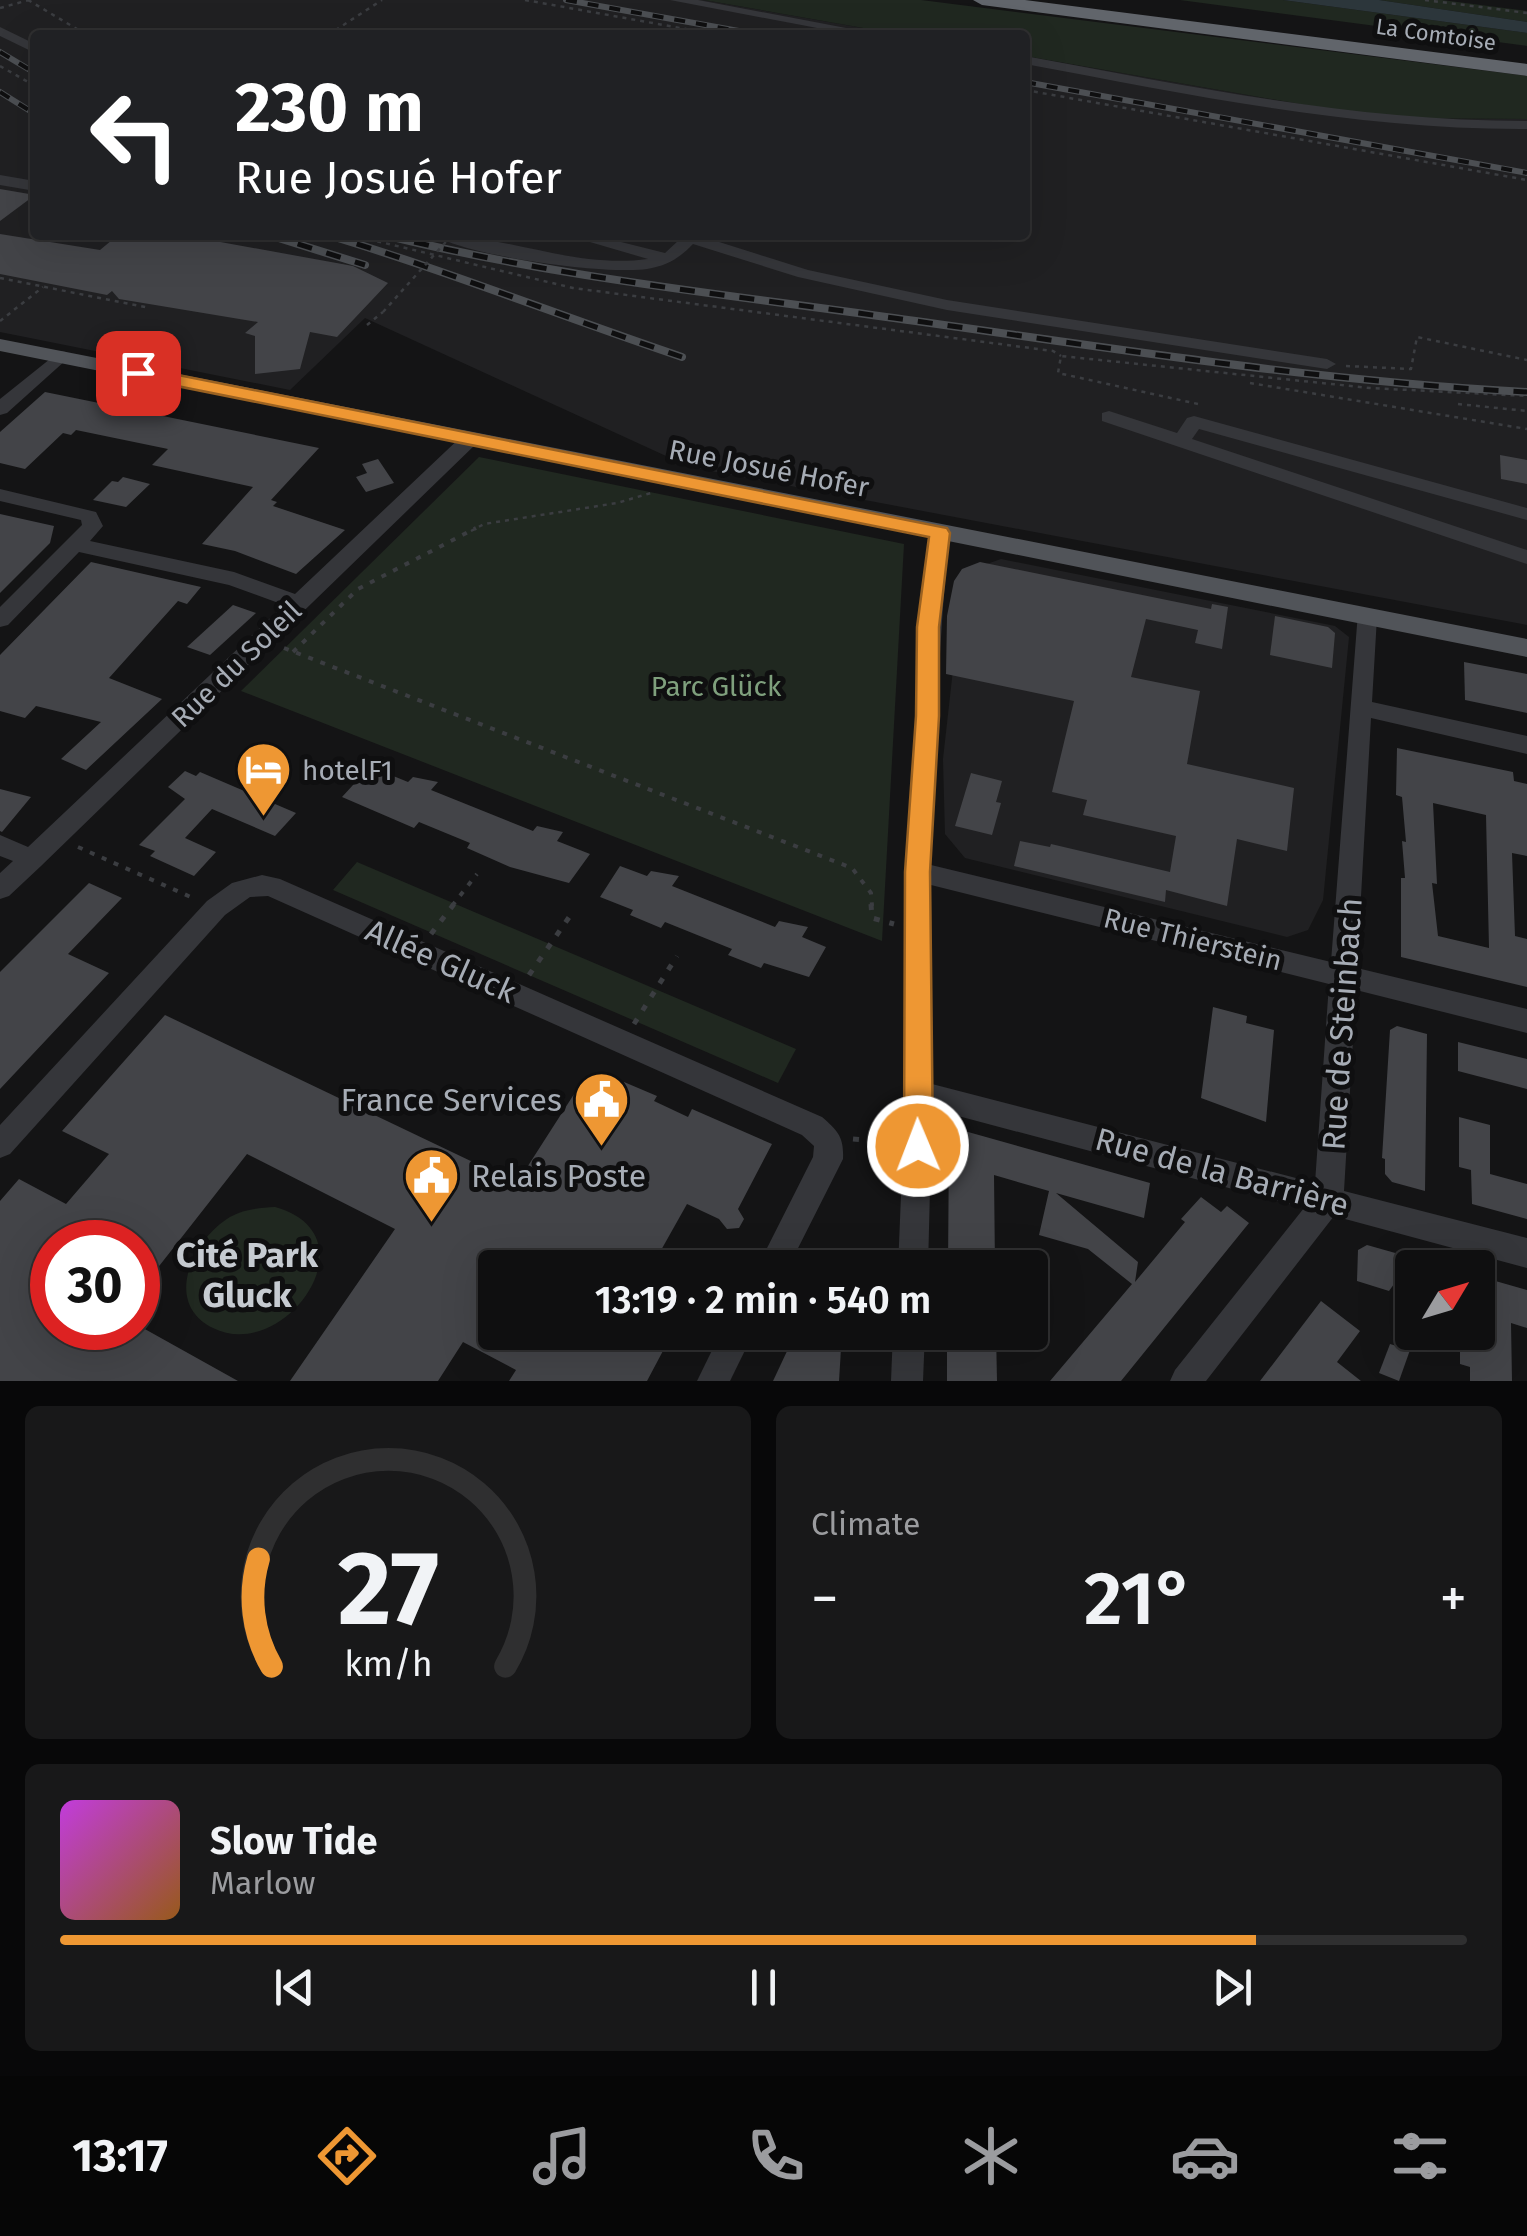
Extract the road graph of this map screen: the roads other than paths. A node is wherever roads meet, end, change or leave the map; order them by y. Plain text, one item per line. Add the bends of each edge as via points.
1 (676, 0) edge
2 (982, 0) edge
3 (1107, 0) edge
4 (847, 30) edge
5 (0, 31) edge
6 (30, 46) edge
7 (1527, 55) edge
8 (1030, 61) edge
9 (1527, 70) edge
10 (1527, 125) edge
11 (0, 180) edge
12 (30, 185) edge
13 (473, 240) edge
14 (594, 240) edge
15 (684, 240) edge
16 (698, 240) edge
17 (664, 258) junction
18 (0, 345) edge
19 (60, 356) junction
20 (1327, 364) road end
21 (0, 409) edge
22 (1108, 418) dead end
23 (472, 438) junction
24 (1181, 441) junction
25 (0, 496) edge
26 (1527, 514) edge
27 (940, 533) junction
28 (75, 544) junction
29 (1527, 556) edge
30 (299, 603) junction
31 (1366, 617) junction
32 (0, 620) edge
33 (1527, 648) edge
34 (1361, 708) junction
35 (1527, 745) edge
36 (0, 845) edge
37 (32, 859) junction
38 (918, 872) junction
39 (0, 889) edge
40 (1346, 977) junction
41 (1527, 1021) edge
42 (918, 1093) junction
43 (0, 1145) edge
44 (1329, 1200) junction
45 (781, 1250) edge
46 (913, 1250) edge
47 (1527, 1253) edge
48 (728, 1350) edge
49 (909, 1350) edge
50 (712, 1381) edge
51 (907, 1381) edge
52 (1186, 1381) edge

1 - 4 street
2 - 9 highway, La Comtoise
3 - 7 highway, La Comtoise
5 - 6 street
8 - 10 street via 1369,120
11 - 12 street
13 - 17 street via 593,266
14 - 17 street
15 - 17 street via 681,250
16 - 20 street via 804,274 947,306
18 - 19 main road, Rue Josué Hofer
19 - 21 street
19 - 23 main road, Rue Josué Hofer
22 - 24 street
23 - 27 main road, Rue Josué Hofer
23 - 30 street, Rue du Soleil
24 - 26 street via 1194,422
24 - 29 street
25 - 28 street via 89,516 92,526
27 - 31 main road, Rue Josué Hofer
27 - 38 street via 928,627
28 - 30 street via 234,579
28 - 32 street
30 - 37 street, Rue du Soleil
31 - 33 main road, Rue Josué Hofer
31 - 34 street, Rue de Steinbach
34 - 35 street
34 - 40 street, Rue de Steinbach
36 - 37 street
37 - 39 street, Rue du Soleil
38 - 40 street, Rue Thierstein
38 - 42 street
40 - 41 street, Rue Thierstein
40 - 44 street, Rue de Steinbach
42 - 44 street, Rue de la Barrière
42 - 46 street
43 - 45 street, Allée Gluck via 216,908 236,890 272,886 812,1126 829,1141 828,1159
44 - 47 street, Rue de la Barrière
44 - 52 street
48 - 50 street
49 - 51 street

